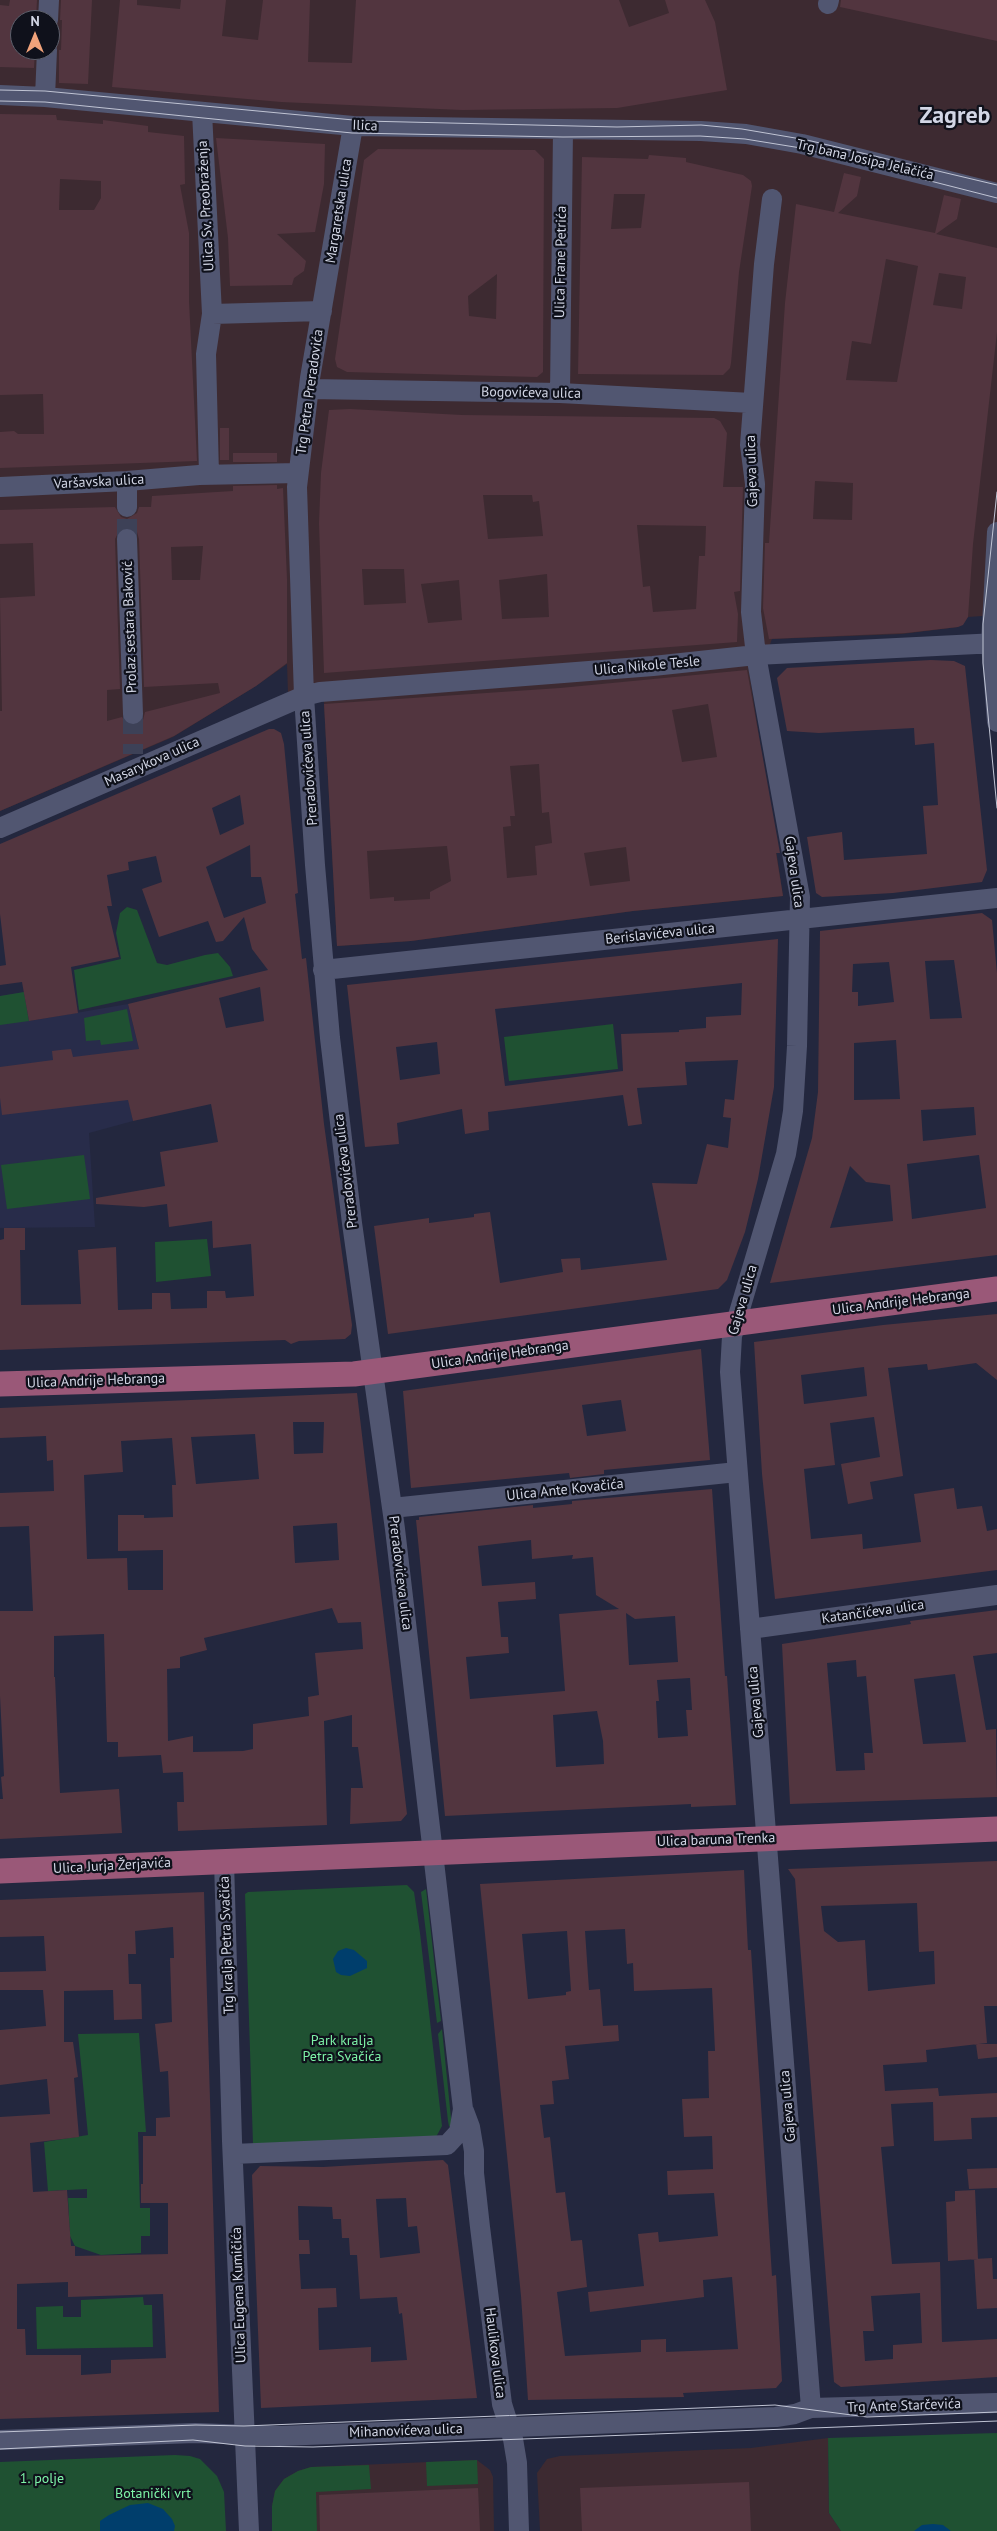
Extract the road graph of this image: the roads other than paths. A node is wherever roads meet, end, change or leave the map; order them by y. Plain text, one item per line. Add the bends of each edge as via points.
1 (47, 60) edge
2 (0, 96) edge
3 (45, 97) junction
4 (202, 112) junction
5 (353, 126) junction
6 (563, 130) junction
7 (731, 133) joint
8 (995, 193) edge
9 (772, 199) dead end
10 (323, 304) junction
11 (212, 307) junction
12 (309, 390) junction
13 (560, 394) junction
14 (752, 403) junction
15 (204, 475) junction
16 (297, 480) junction
17 (127, 481) junction
18 (0, 487) edge
19 (128, 507) tunnel mouth
20 (997, 532) edge
21 (127, 539) tunnel mouth
22 (994, 643) edge
23 (756, 655) junction
24 (304, 696) junction
25 (133, 714) tunnel mouth
26 (997, 722) edge
27 (0, 828) edge
28 (997, 898) edge
29 (800, 919) junction
30 (324, 970) junction
31 (997, 1289) edge
32 (736, 1323) junction
33 (374, 1372) junction
34 (0, 1384) edge
35 (737, 1472) junction
36 (392, 1508) junction
37 (997, 1595) edge
38 (750, 1629) junction
39 (997, 1829) edge
40 (767, 1838) junction
41 (434, 1852) junction
42 (224, 1861) junction
43 (0, 1871) edge
44 (463, 2109) junction
45 (447, 2145) junction
46 (233, 2154) junction
47 (474, 2173) junction
48 (997, 2403) edge
49 (811, 2408) junction
50 (510, 2426) junction
51 (244, 2435) junction
52 (0, 2440) edge
53 (249, 2531) edge
54 (519, 2531) edge

1 - 3 street
2 - 3 street, Ilica
3 - 4 street, Ilica
4 - 5 street, Ilica
4 - 11 street, Ulica Sv. Preobraženja
5 - 6 street, Ilica
5 - 10 street, Margaretska ulica
6 - 7 street, Ilica
6 - 13 street, Ulica Frane Petrića
7 - 8 street, Trg bana Josipa Jelačića via 802,144
9 - 14 street, Gajeva ulica
10 - 11 street, Trg Petra Preradovića
10 - 12 street, Trg Petra Preradovića
11 - 15 street via 206,354
12 - 13 street, Bogovićeva ulica
12 - 16 street, Trg Petra Preradovića
13 - 14 street, Bogovićeva ulica
14 - 23 street, Gajeva ulica via 750,446 755,484 751,612
15 - 16 street, Trg Petra Preradovića
15 - 17 street, Varšavska ulica
16 - 24 street, Preradovićeva ulica
17 - 18 street, Varšavska ulica
17 - 19 street
20 - 22 street
21 - 25 street, Prolaz sestara Baković
22 - 23 street, Ulica Nikole Tesle
22 - 26 street
23 - 24 street, Ulica Nikole Tesle via 653,666 329,690
23 - 29 street, Gajeva ulica via 799,891
24 - 27 street, Masarykova ulica via 134,762
24 - 30 street, Preradovićeva ulica
28 - 29 street, Berislavićeva ulica
29 - 30 street, Berislavićeva ulica
29 - 32 street, Gajeva ulica via 790,1133 780,1178
30 - 33 street, Preradovićeva ulica via 352,1223
31 - 32 main road, Ulica Andrije Hebranga
32 - 33 main road, Ulica Andrije Hebranga
32 - 35 street, Gajeva ulica via 730,1372
33 - 34 main road, Ulica Andrije Hebranga
33 - 36 street, Preradovićeva ulica
35 - 36 street, Ulica Ante Kovačića
35 - 38 street, Gajeva ulica
36 - 41 street, Preradovićeva ulica
37 - 38 street, Katančićeva ulica
38 - 40 street, Gajeva ulica
39 - 40 main road, Ulica baruna Trenka
40 - 41 main road, Ulica baruna Trenka
40 - 49 street, Gajeva ulica
41 - 42 main road, Trg kralja Petra Svačića
41 - 44 street
42 - 43 main road, Ulica Jurja Žerjavića
42 - 46 street, Trg kralja Petra Svačića
44 - 45 street via 459,2132
44 - 47 street via 472,2134
45 - 46 street
45 - 47 street via 467,2158
46 - 51 street, Ulica Eugena Kumičića
47 - 50 street, Haulikova ulica via 502,2404
48 - 49 street, Trg Ante Starčevića
49 - 50 street, Mihanovićeva ulica via 776,2416
50 - 51 street, Mihanovićeva ulica
50 - 54 street, Haulikova ulica via 517,2463
51 - 52 street, Mihanovićeva ulica via 194,2433
51 - 53 street, Ulica Eugena Kumičića

